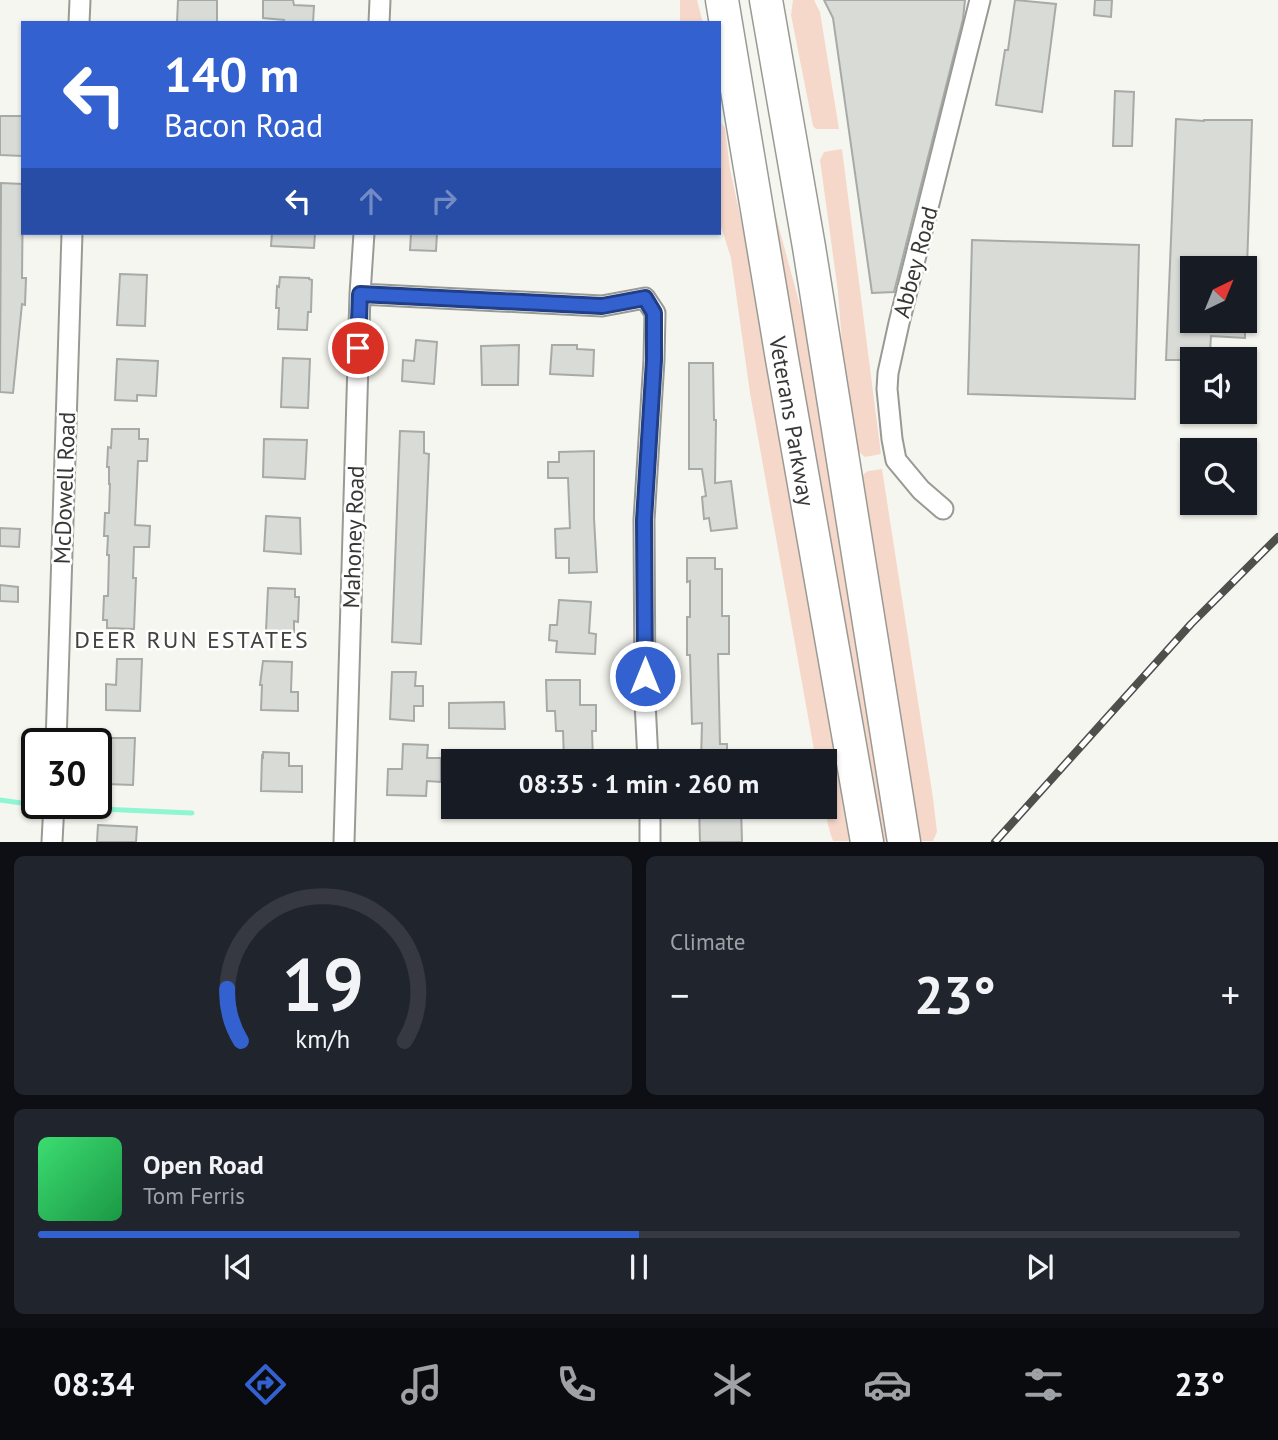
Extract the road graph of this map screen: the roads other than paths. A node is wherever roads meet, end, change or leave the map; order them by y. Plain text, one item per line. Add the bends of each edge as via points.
1 (80, 0) edge
2 (380, 0) edge
3 (766, 0) edge
4 (783, 0) edge
5 (980, 0) edge
6 (720, 8) edge
7 (79, 21) edge
8 (379, 21) edge
9 (772, 33) junction
10 (72, 235) edge
11 (364, 235) edge
12 (360, 294) junction
13 (943, 509) dead end
14 (57, 728) edge
15 (647, 749) edge
16 (53, 819) edge
17 (650, 819) edge
18 (52, 842) edge
19 (344, 842) edge
20 (650, 842) edge
21 (867, 842) edge
22 (904, 842) edge

1 - 7 street
2 - 8 street
3 - 9 main road, Veterans Parkway
4 - 9 main road
5 - 13 street, Abbey Road via 888,373 896,460
6 - 21 main road, Veterans Parkway
9 - 22 main road, Veterans Parkway
10 - 14 street, McDowell Road
11 - 12 street, Mahoney Road
12 - 15 street via 602,306 645,298 654,313 644,520
12 - 19 street, Mahoney Road
16 - 18 street
17 - 20 street

